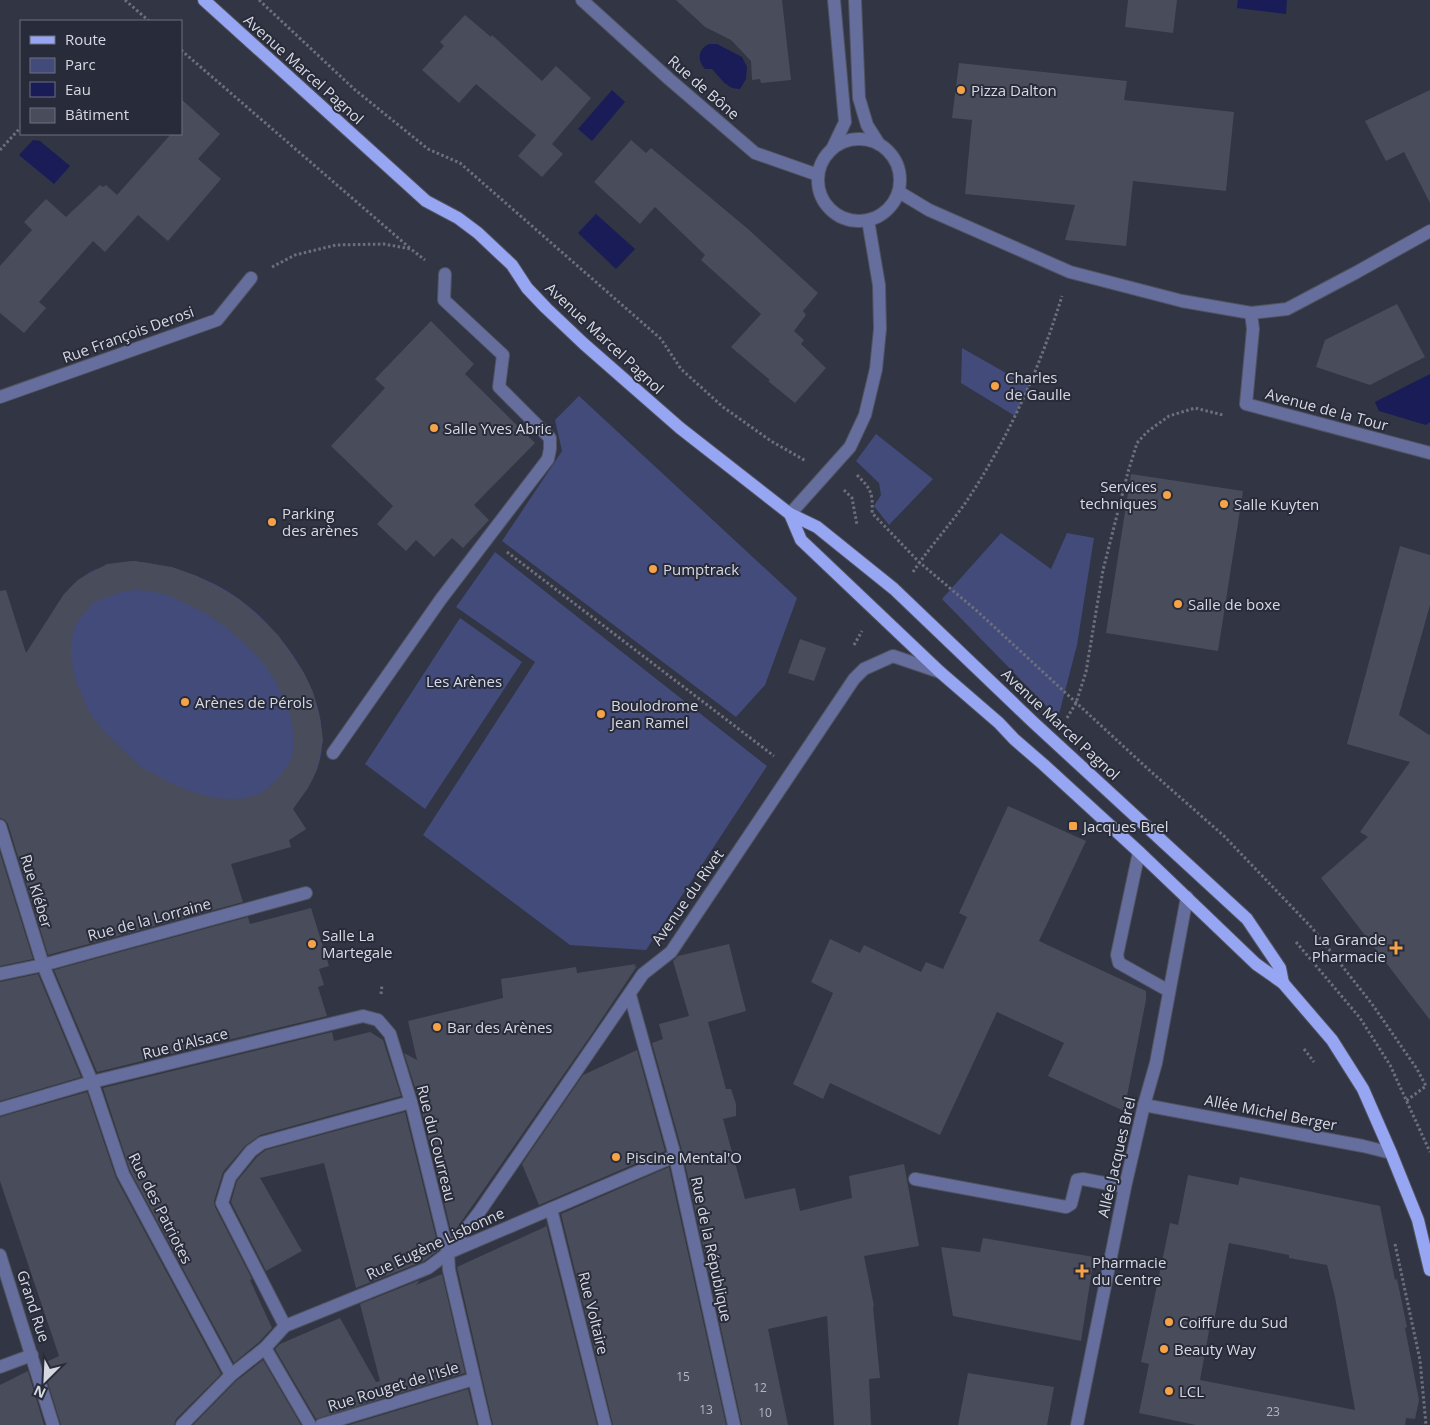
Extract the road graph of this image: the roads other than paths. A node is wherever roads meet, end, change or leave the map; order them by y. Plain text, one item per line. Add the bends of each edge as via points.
1 (204, 0) edge
2 (582, 0) edge
3 (834, 0) edge
4 (855, 0) edge
5 (879, 144) junction
6 (833, 147) junction
7 (818, 175) junction
8 (899, 192) junction
9 (868, 220) junction
10 (1430, 231) edge
11 (445, 274) road end
12 (252, 278) road end
13 (1252, 312) junction
14 (0, 397) edge
15 (1430, 453) edge
16 (790, 514) junction
17 (940, 672) junction
18 (333, 753) dead end
19 (0, 826) edge
20 (1139, 852) junction
21 (306, 893) dead end
22 (1187, 897) junction
23 (43, 965) junction
24 (0, 974) edge
25 (1283, 983) junction
26 (1169, 991) junction
27 (630, 995) junction
28 (378, 1020) joint
29 (92, 1082) junction
30 (411, 1102) junction
31 (1144, 1104) junction
32 (0, 1109) edge
33 (1392, 1153) junction
34 (675, 1156) junction
35 (915, 1179) dead end
36 (1126, 1187) junction
37 (551, 1208) junction
38 (1425, 1233) edge
39 (448, 1253) junction
40 (0, 1255) edge
41 (1430, 1270) edge
42 (285, 1326) junction
43 (265, 1348) junction
44 (32, 1355) junction
45 (0, 1367) edge
46 (231, 1375) junction
47 (474, 1378) junction
48 (53, 1425) edge
49 (182, 1425) edge
50 (310, 1425) edge
51 (321, 1425) edge
52 (485, 1425) edge
53 (605, 1425) edge
54 (734, 1425) edge
55 (1077, 1425) edge

1 - 16 main road, Avenue Marcel Pagnol via 426,201 478,233 512,265 546,308 584,344 680,428
2 - 7 street, Rue de Bône via 755,153
3 - 6 street via 845,122
4 - 5 street via 859,98 868,125
5 - 6 street via 855,138
5 - 8 street via 898,164
6 - 7 street via 820,164
7 - 9 street via 818,188 831,210 854,221
8 - 9 street via 887,210
8 - 13 street via 929,210 1070,272 1182,301
9 - 16 street via 880,285 880,329 876,369 865,415 850,446
10 - 13 street via 1287,309
11 - 18 street via 444,300 503,355 499,387 550,438 548,459 441,599
12 - 14 street, Rue François Derosi via 217,320
13 - 15 street, Avenue de la Tour via 1246,404
16 - 17 main road, Avenue Marcel Pagnol via 801,540
16 - 25 main road, Avenue Marcel Pagnol via 817,527 894,589 1247,919 1280,968
17 - 20 main road, Avenue Marcel Pagnol
17 - 27 street, Avenue du Rivet via 893,656 864,669 854,679 671,952 643,974
19 - 23 street, Rue Kléber
20 - 22 main road, Avenue Marcel Pagnol
20 - 26 street via 1117,955 1119,963
21 - 23 street, Rue de la Lorraine
22 - 25 main road, Avenue Marcel Pagnol via 1256,964
22 - 26 street, Allée Jacques Brel
23 - 24 street, Rue de la Lorraine
23 - 29 street, Rue des Patriotes
25 - 33 main road, Avenue Marcel Pagnol via 1332,1040 1363,1089
26 - 31 street, Allée Jacques Brel via 1156,1063
27 - 34 street, Rue de la République
27 - 39 street, Avenue du Rivet via 480,1212
28 - 29 street, Rue d'Alsace via 363,1016
28 - 30 street, Rue du Courreau via 390,1034
29 - 32 street, Rue d'Alsace
29 - 46 street, Rue des Patriotes via 123,1174
30 - 39 street, Rue du Courreau
30 - 42 street via 262,1143 251,1151 230,1177 222,1203
31 - 33 street, Allée Michel Berger
31 - 36 street, Allée Jacques Brel
33 - 38 main road, Avenue Marcel Pagnol
34 - 37 street, Rue Eugène Lisbonne
34 - 54 street, Rue de la République
35 - 36 street via 1066,1207 1071,1204 1078,1180
36 - 55 street, Allée Jacques Brel
37 - 39 street, Rue Eugène Lisbonne
37 - 53 street, Rue Voltaire
38 - 41 main road, Avenue Marcel Pagnol
39 - 42 street, Rue Eugène Lisbonne via 428,1268
39 - 47 street, Rue du Courreau
40 - 44 street, Grand Rue
42 - 43 street, Rue Eugène Lisbonne
43 - 46 street, Rue Eugène Lisbonne
43 - 50 street
44 - 45 street
44 - 48 street, Grand Rue
46 - 49 street, Rue Eugène Lisbonne
47 - 51 street, Rue Rouget de l'Isle
47 - 52 street, Rue du Courreau

